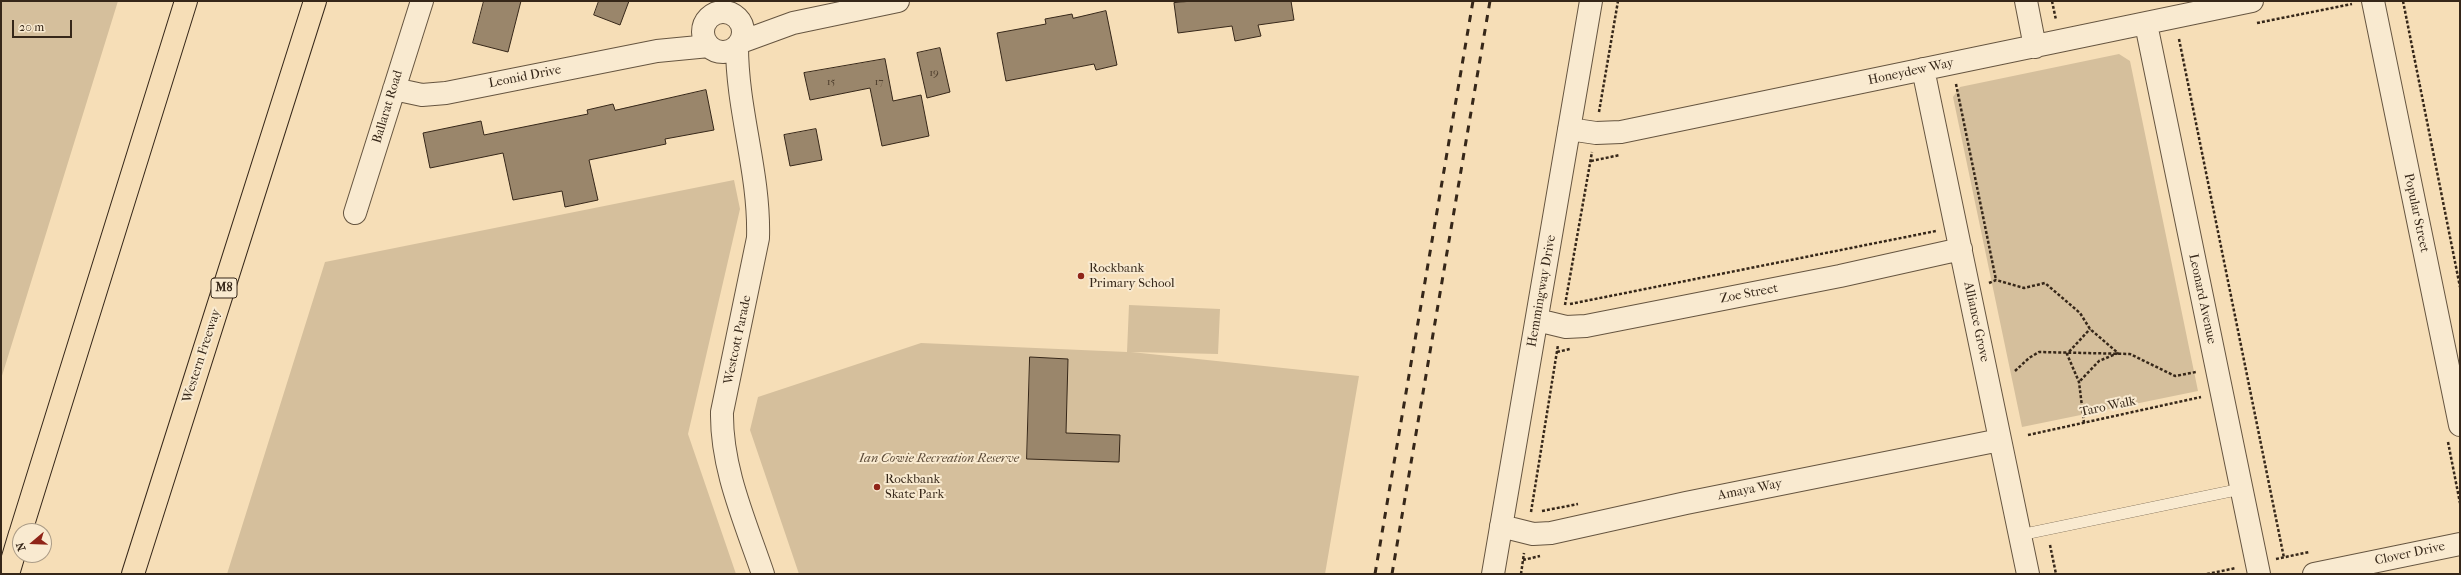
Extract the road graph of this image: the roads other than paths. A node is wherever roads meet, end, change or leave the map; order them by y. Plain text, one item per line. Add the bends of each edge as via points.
1 (186, 1) edge
2 (315, 1) edge
3 (422, 1) edge
4 (711, 1) edge
5 (898, 1) edge
6 (2026, 1) edge
7 (2252, 1) edge
8 (2373, 1) edge
9 (1591, 4) edge
10 (733, 11) edge
11 (705, 23) junction
12 (794, 23) junction
13 (2146, 24) junction
14 (739, 44) junction
15 (2036, 46) junction
16 (711, 48) junction
17 (657, 51) junction
18 (1923, 70) junction
19 (394, 88) junction
20 (740, 102) junction
21 (1569, 129) junction
22 (355, 213) dead end
23 (1961, 249) junction
24 (1537, 320) junction
25 (2460, 425) edge
26 (2000, 440) junction
27 (2241, 489) junction
28 (23, 523) edge
29 (1501, 526) junction
30 (2020, 535) junction
31 (2460, 544) edge
32 (12, 561) edge
33 (8, 574) edge
34 (133, 574) edge
35 (763, 574) edge
36 (1492, 574) edge
37 (2028, 574) edge
38 (2259, 574) edge
39 (2314, 574) edge

1 - 28 highway
2 - 34 highway, Western Freeway / M8
3 - 19 street, Ballarat Road
4 - 11 street
5 - 12 street
6 - 15 street
7 - 13 street, Honeydew Way
8 - 25 street, Popular Street
9 - 21 street, Hemmingway Drive
10 - 11 street via 721,12 710,17
10 - 12 street via 777,23
10 - 14 street via 742,28
11 - 16 street via 703,36
11 - 17 street, Leonid Drive via 694,32
12 - 14 street
13 - 15 street, Honeydew Way
13 - 27 street, Leonard Avenue
14 - 16 street via 726,52
14 - 20 street, Westcott Parade
15 - 18 street, Honeydew Way
16 - 17 street, Leonid Drive
16 - 20 street, Westcott Parade via 723,61
17 - 19 street, Leonid Drive via 446,93 422,96
18 - 21 street, Honeydew Way via 1621,132 1596,133
18 - 23 street, Alliance Grove
19 - 22 street, Ballarat Road
20 - 35 street, Westcott Parade via 754,172 759,210 758,238 723,406 722,437 736,494
21 - 24 street, Hemmingway Drive
23 - 24 street, Zoe Street via 1840,276 1586,326 1563,316
23 - 26 street, Alliance Grove
24 - 29 street, Hemmingway Drive
26 - 29 street, Amaya Way via 1686,503 1551,534 1527,533
26 - 30 street, Alliance Grove
27 - 30 lane
27 - 38 street, Leonard Avenue
29 - 36 street, Hemmingway Drive
30 - 37 street, Alliance Grove
31 - 39 street, Clover Drive
32 - 33 highway

